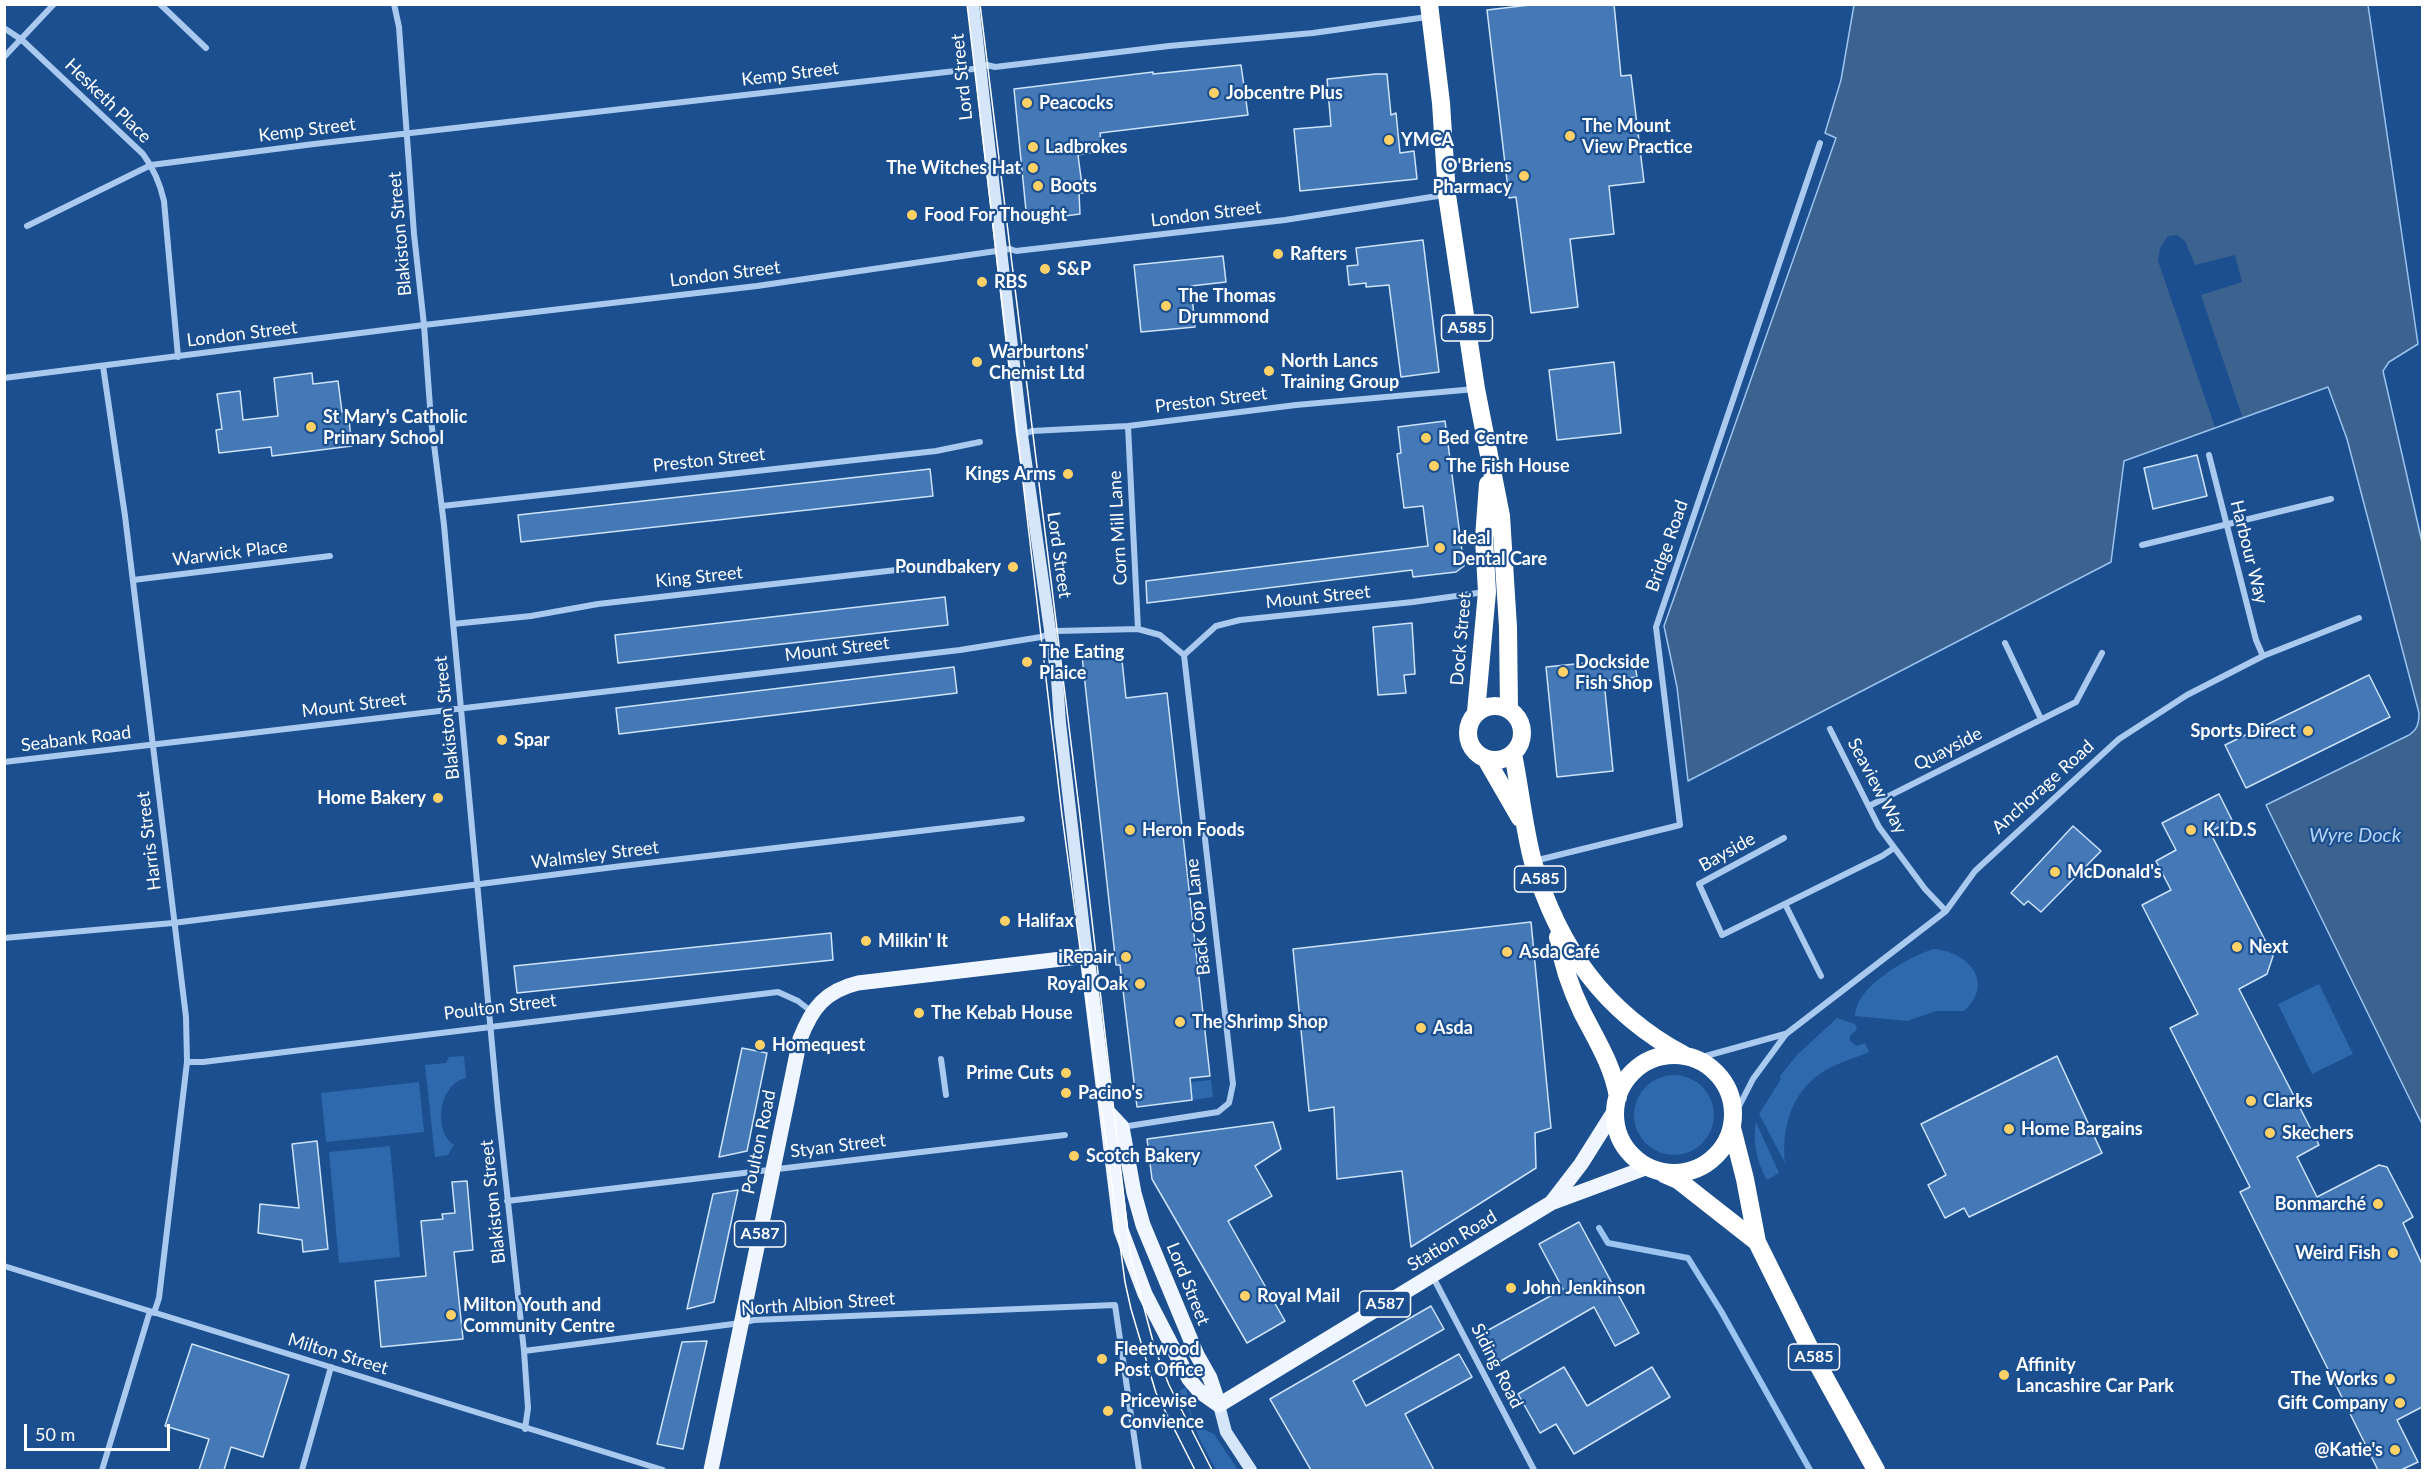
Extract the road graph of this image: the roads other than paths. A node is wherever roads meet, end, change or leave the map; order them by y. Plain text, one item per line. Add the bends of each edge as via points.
1 (54, 4) edge
2 (160, 4) edge
3 (394, 4) edge
4 (973, 4) edge
5 (1430, 10) edge
6 (4, 28) edge
7 (22, 40) junction
8 (206, 48) dead end
9 (4, 57) edge
10 (982, 68) junction
11 (407, 133) junction
12 (1820, 143) dead end
13 (151, 165) junction
14 (1448, 195) junction
15 (27, 226) dead end
16 (1000, 252) junction
17 (424, 325) junction
18 (178, 357) junction
19 (103, 366) junction
20 (4, 378) edge
21 (1476, 389) junction
22 (1128, 426) junction
23 (1022, 435) junction
24 (980, 442) dead end
25 (2209, 455) dead end
26 (1489, 461) junction
27 (2331, 499) dead end
28 (442, 506) junction
29 (2227, 523) junction
30 (2142, 545) dead end
31 (330, 556) dead end
32 (949, 564) dead end
33 (134, 580) junction
34 (1506, 589) junction
35 (1487, 592) junction
36 (2360, 618) dead end
37 (453, 624) junction
38 (1138, 628) junction
39 (1050, 634) junction
40 (2005, 643) dead end
41 (2102, 653) dead end
42 (1184, 655) junction
43 (2263, 656) junction
44 (461, 707) junction
45 (1509, 709) junction
46 (1476, 712) junction
47 (2041, 719) junction
48 (1830, 729) dead end
49 (152, 745) junction
50 (1513, 754) junction
51 (1486, 759) junction
52 (4, 762) edge
53 (1869, 806) junction
54 (1022, 819) dead end
55 (1528, 833) junction
56 (1784, 838) dead end
57 (1894, 848) junction
58 (1533, 861) junction
59 (478, 885) junction
60 (1785, 904) junction
61 (1946, 911) junction
62 (173, 923) junction
63 (1556, 923) junction
64 (4, 938) edge
65 (1087, 956) junction
66 (1821, 975) dead end
67 (817, 1008) junction
68 (492, 1028) junction
69 (1786, 1034) junction
70 (1690, 1057) junction
71 (942, 1059) dead end
72 (187, 1062) junction
73 (946, 1095) dead end
74 (1616, 1104) junction
75 (1732, 1123) junction
76 (1115, 1129) junction
77 (1065, 1135) dead end
78 (773, 1170) junction
79 (1654, 1170) junction
80 (507, 1201) junction
81 (1551, 1203) junction
82 (1757, 1242) junction
83 (4, 1266) edge
84 (1433, 1275) junction
85 (152, 1312) junction
86 (741, 1323) junction
87 (524, 1351) junction
88 (331, 1367) junction
89 (1219, 1405) junction
90 (525, 1429) junction
91 (102, 1470) edge
92 (302, 1470) edge
93 (663, 1470) edge
94 (711, 1470) edge
95 (1139, 1470) edge
96 (1251, 1470) edge
97 (1534, 1470) edge
98 (1876, 1470) edge

1 - 7 street
2 - 8 street
3 - 11 street, Blakiston Street
4 - 10 street, Lord Street
5 - 10 street, Kemp Street via 1313,33
5 - 14 highway, Dock Street / A585
6 - 7 street, Hesketh Place
7 - 9 street
7 - 13 street, Hesketh Place
10 - 11 street, Kemp Street
10 - 16 street, Lord Street
11 - 13 street, Kemp Street
11 - 17 street, Blakiston Street
12 - 58 street, Bridge Road via 1656,627 1680,825
13 - 15 street, Kemp Street
13 - 18 street, Hesketh Place via 164,201
14 - 16 street, London Street via 1285,220
14 - 21 highway, Dock Street / A585
16 - 17 street, London Street via 757,286
16 - 23 street, Lord Street
17 - 18 street, London Street
17 - 28 street, Blakiston Street
18 - 19 street, London Street
19 - 20 street, London Street
19 - 33 street, Harris Street
21 - 22 street, Preston Street via 1296,405
21 - 26 highway, Dock Street / A585
22 - 23 street, Preston Street via 1032,431
22 - 38 street, Corn Mill Lane
23 - 39 street, Lord Street
24 - 28 street, Preston Street via 936,451
25 - 29 street, Harbour Way
26 - 34 highway, Dock Street / A585 via 1501,516
26 - 35 highway, Dock Street / A585 via 1484,538
27 - 29 street
28 - 37 street, Blakiston Street
29 - 30 street
29 - 43 street, Harbour Way
31 - 33 street, Warwick Place
32 - 37 street, King Street
33 - 49 street, Harris Street
34 - 35 street, Mount Street
34 - 45 highway, Dock Street / A585
35 - 42 street, Mount Street via 1240,620 1216,626
35 - 46 highway, Dock Street / A585
36 - 43 street, Anchorage Road
37 - 44 street, Blakiston Street
38 - 39 street, Mount Street
38 - 42 street, Mount Street via 1160,635
39 - 44 street, Mount Street via 960,650
39 - 65 street, Lord Street
40 - 47 street
41 - 47 street, Quayside via 2076,702
42 - 76 street, Back Cop Lane via 1233,1084 1229,1103 1218,1112
43 - 61 street, Anchorage Road via 2187,695 2119,739 1975,871
44 - 49 street, Mount Street
44 - 59 street, Blakiston Street
45 - 46 highway via 1491,705
45 - 50 highway via 1522,730
46 - 51 highway via 1468,725 1468,740 1475,752
47 - 53 street, Quayside
48 - 53 street, Seaview Way
49 - 52 street, Seabank Road
49 - 62 street, Harris Street
50 - 51 highway via 1503,759
50 - 55 highway, A585
51 - 55 highway, A585
53 - 57 street, Seaview Way
54 - 59 street, Walmsley Street
55 - 58 highway, A585
56 - 60 street, Bayside via 1700,884 1722,935
57 - 60 street, Bayside
57 - 61 street, Seaview Way
58 - 63 highway, A585
59 - 62 street, Walmsley Street
59 - 68 street, Blakiston Street
60 - 66 street
61 - 69 street, Anchorage Road
62 - 64 street, Walmsley Street
62 - 72 street, Harris Street via 186,1017
63 - 70 highway, A585 via 1578,964 1623,1011 1645,1032
63 - 74 highway, A585 via 1563,967 1607,1060
65 - 67 main road, A587 via 858,983 840,987
65 - 76 main road, Lord Street via 1106,1110
67 - 68 street, Poulton Street via 778,992
67 - 78 main road, Poulton Road / A587 via 800,1039
68 - 72 street, Poulton Street
68 - 80 street, Blakiston Street
69 - 70 street, Anchorage Road
69 - 75 street, Anchorage Road via 1753,1079
70 - 74 highway via 1664,1056 1648,1061 1623,1085
70 - 75 highway, A585 via 1708,1065 1720,1077 1729,1092
71 - 73 street
72 - 85 street, Harris Street via 159,1298
74 - 79 highway, A585 via 1616,1127 1622,1143 1633,1157
74 - 81 main road, Station Road / A587 via 1581,1164
75 - 79 highway via 1724,1146 1711,1161 1684,1173
75 - 82 highway, A585
76 - 89 main road, Lord Street via 1143,1225
76 - 89 main road, Lord Street via 1121,1230 1136,1275 1189,1379
77 - 78 street, Styan Street
78 - 80 street, Styan Street
78 - 86 main road, Poulton Road / A587
79 - 81 main road, Station Road / A587
79 - 82 highway, A585 via 1678,1180
80 - 87 street, Blakiston Street
81 - 84 main road, Station Road / A587
82 - 98 highway, A585
83 - 85 street, Milton Street
84 - 89 main road, Station Road / A587
84 - 97 street, Siding Road
85 - 88 street, Milton Street
85 - 91 street, Harris Street
86 - 87 street, North Albion Street
86 - 94 main road, Poulton Road / A587
86 - 95 street, North Albion Street via 1115,1305
87 - 90 street, Blakiston Street via 528,1407
88 - 90 street, Milton Street
88 - 92 street
89 - 96 street via 1226,1432
90 - 93 street, Milton Street

